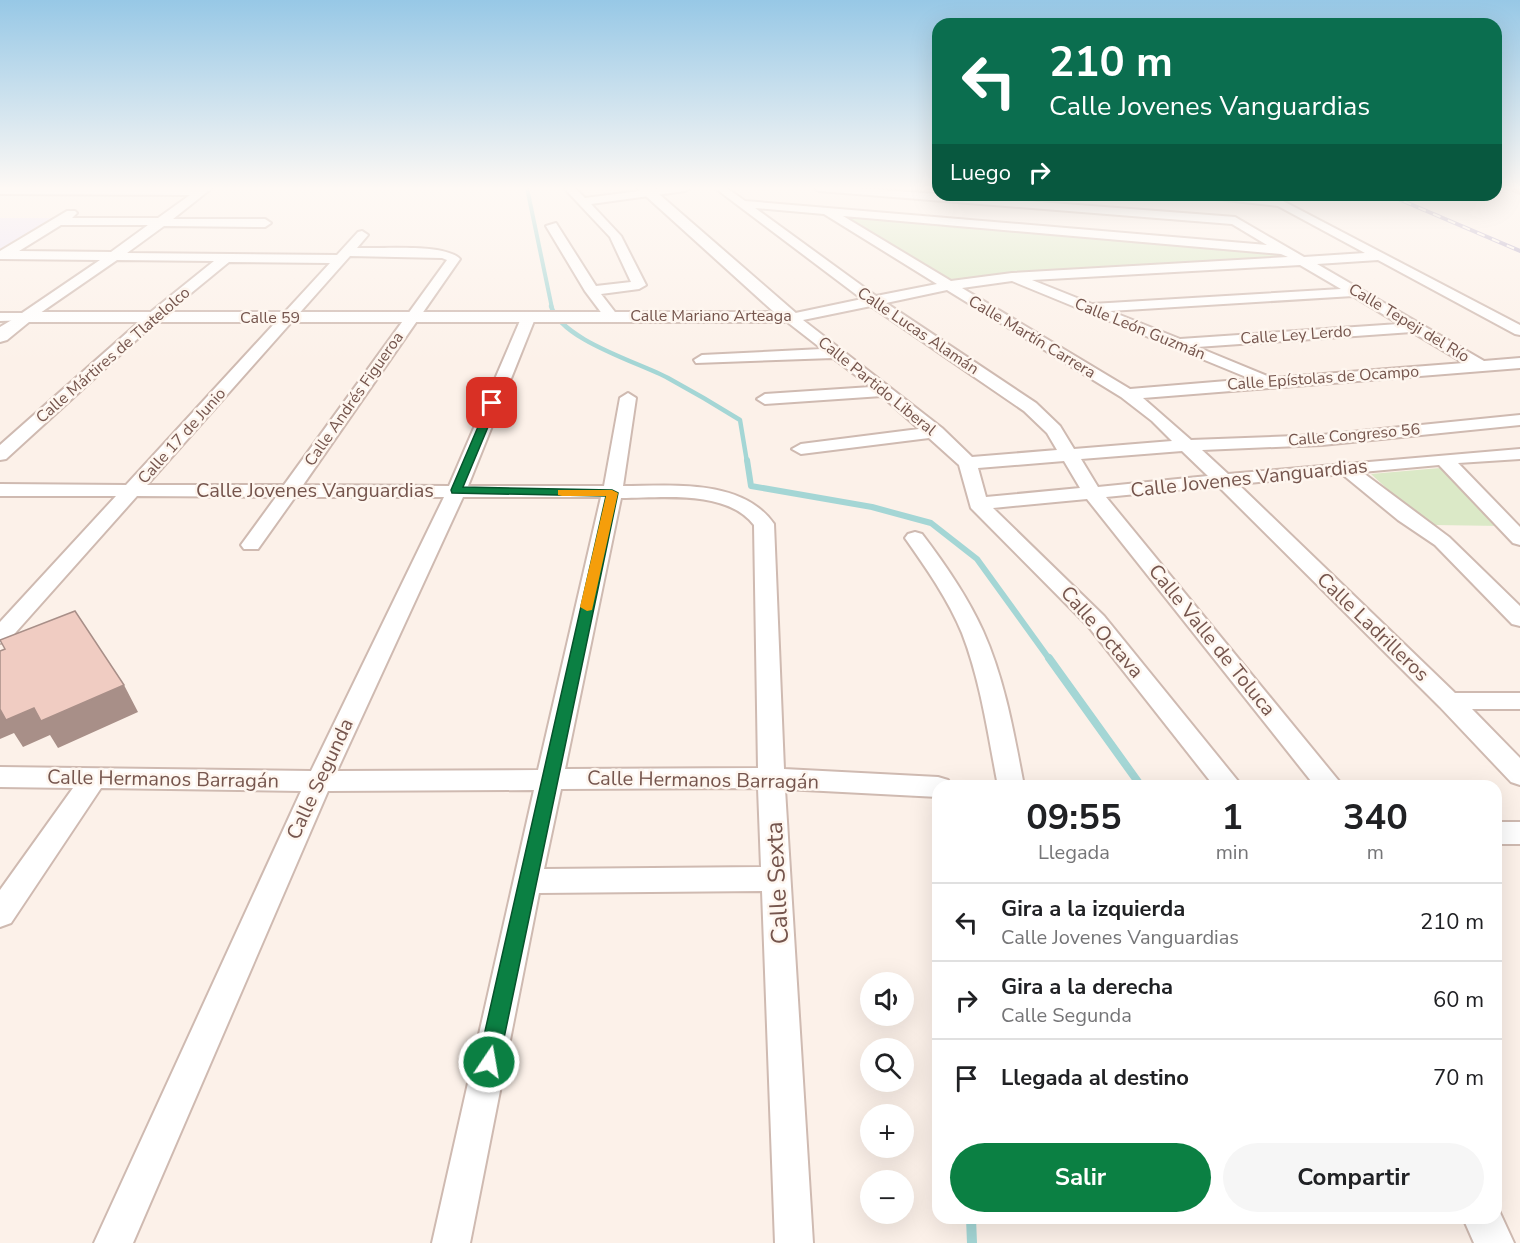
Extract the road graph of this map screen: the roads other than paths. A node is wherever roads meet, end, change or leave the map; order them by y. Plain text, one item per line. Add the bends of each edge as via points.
1 (18, 246) edge
2 (128, 246) edge
3 (352, 246) edge
4 (564, 246) edge
5 (620, 246) edge
6 (710, 246) edge
7 (800, 246) edge
8 (882, 246) edge
9 (1240, 246) edge
10 (1281, 246) edge
11 (1364, 246) edge
12 (1288, 250) junction
13 (116, 255) junction
14 (2, 256) edge
15 (342, 256) junction
16 (1382, 256) junction
17 (227, 257) junction
18 (1308, 262) junction
19 (1011, 277) junction
20 (946, 286) junction
21 (592, 291) junction
22 (1358, 292) junction
23 (874, 301) junction
24 (1086, 308) junction
25 (534, 316) junction
26 (611, 316) junction
27 (0, 317) edge
28 (25, 317) junction
29 (412, 317) junction
30 (152, 318) junction
31 (286, 318) junction
32 (791, 318) junction
33 (1415, 327) junction
34 (1520, 331) edge
35 (0, 336) edge
36 (1177, 343) junction
37 (837, 353) junction
38 (702, 360) dead end
39 (1520, 363) edge
40 (1481, 366) junction
41 (1270, 381) junction
42 (886, 390) junction
43 (1126, 394) junction
44 (628, 398) dead end
45 (765, 399) dead end
46 (1520, 420) edge
47 (936, 432) junction
48 (1188, 445) junction
49 (801, 449) dead end
50 (1520, 454) edge
51 (0, 455) edge
52 (1072, 455) junction
53 (1444, 459) junction
54 (968, 463) junction
55 (1345, 468) junction
56 (1223, 480) junction
57 (0, 489) edge
58 (134, 490) junction
59 (456, 490) junction
60 (289, 491) junction
61 (612, 493) junction
62 (1093, 494) junction
63 (978, 504) junction
64 (764, 524) joint
65 (915, 538) dead end
66 (1520, 539) edge
67 (250, 545) dead end
68 (1520, 619) edge
69 (0, 636) edge
70 (1449, 701) junction
71 (1520, 701) edge
72 (1520, 776) edge
73 (0, 777) edge
74 (1223, 777) edge
75 (94, 778) junction
76 (771, 778) junction
77 (549, 779) junction
78 (1010, 780) edge
79 (1325, 780) edge
80 (319, 781) junction
81 (932, 787) edge
82 (1502, 833) edge
83 (1520, 833) edge
84 (778, 879) junction
85 (526, 881) junction
86 (0, 914) edge
87 (1485, 1224) edge
88 (113, 1243) edge
89 (451, 1243) edge
90 (794, 1243) edge
91 (1495, 1243) edge

1 - 14 street
2 - 13 street
3 - 15 street, Calle 17 de Junio
4 - 21 street
5 - 21 street via 639,285
6 - 32 street, Calle Partido Liberal
7 - 23 street, Calle Lucas Alamán
8 - 20 street, Calle Martín Carrera
9 - 12 street
10 - 12 street, Calle Tepeji del Río
11 - 16 street
12 - 18 street, Calle Tepeji del Río
13 - 14 street
13 - 17 street
13 - 28 street
15 - 17 street
15 - 29 street, Calle Andrés Figueroa via 449,255 454,259
15 - 31 street, Calle 17 de Junio
16 - 18 street, Calle Mariano Arteaga
16 - 34 street
17 - 30 street, Calle Mártires de Tlatelolco
18 - 19 street, Calle Mariano Arteaga
18 - 22 street, Calle Tepeji del Río
19 - 20 street, Calle Mariano Arteaga
19 - 24 street, Calle León Guzmán
20 - 23 street, Calle Mariano Arteaga
20 - 43 street, Calle Martín Carrera
21 - 26 street
22 - 24 street
22 - 33 street, Calle Tepeji del Río
23 - 32 street, Calle Mariano Arteaga
23 - 52 street, Calle Lucas Alamán via 1030,407
24 - 36 street, Calle León Guzmán
25 - 26 street, Calle Mariano Arteaga
25 - 29 street, Calle 59
25 - 59 street, Calle Segunda
26 - 32 street, Calle Mariano Arteaga
27 - 28 street, Calle 59
28 - 30 street, Calle 59
28 - 35 street
29 - 31 street, Calle 59
29 - 60 street, Calle Andrés Figueroa
30 - 31 street, Calle 59
30 - 51 street, Calle Mártires de Tlatelolco
31 - 58 street, Calle 17 de Junio
32 - 37 street, Calle Partido Liberal
33 - 36 street, Calle Ley Lerdo
33 - 40 street, Calle Tepeji del Río
36 - 41 street, Calle León Guzmán
37 - 38 street
37 - 42 street, Calle Partido Liberal
39 - 40 street, Calle Epístolas de Ocampo
40 - 41 street, Calle Epístolas de Ocampo
41 - 43 street, Calle Epístolas de Ocampo
42 - 45 street
42 - 47 street, Calle Partido Liberal
43 - 48 street, Calle Martín Carrera
44 - 61 street
46 - 48 street, Calle Congreso 56 via 1322,440
47 - 49 street
47 - 54 street, Calle Partido Liberal
48 - 52 street, Calle Congreso 56
48 - 56 street, Calle Martín Carrera
50 - 53 street, Calle Jovenes Vanguardias
52 - 54 street, Calle Congreso 56
52 - 62 street, Calle Lucas Alamán
53 - 55 street, Calle Jovenes Vanguardias
53 - 66 street
54 - 63 street
55 - 56 street, Calle Jovenes Vanguardias
55 - 68 street via 1442,541
56 - 62 street, Calle Jovenes Vanguardias
56 - 70 street, Calle Ladrilleros
57 - 58 street, Calle Jovenes Vanguardias
58 - 60 street, Calle Jovenes Vanguardias
58 - 69 street, Calle 17 de Junio
59 - 60 street, Calle Jovenes Vanguardias
59 - 61 street, Calle Jovenes Vanguardias
59 - 80 street, Calle Segunda
60 - 67 street, Calle Andrés Figueroa
61 - 64 street, Calle Jovenes Vanguardias via 707,495 749,508
61 - 77 street
62 - 63 street, Calle Jovenes Vanguardias
62 - 79 street, Calle Valle de Toluca
63 - 74 street, Calle Octava via 1096,621
64 - 76 street, Calle Sexta
65 - 78 street via 947,582 973,634 996,709
70 - 71 street
70 - 72 street, Calle Ladrilleros
73 - 75 street, Calle Hermanos Barragán
75 - 80 street, Calle Hermanos Barragán
75 - 86 street
76 - 77 street, Calle Hermanos Barragán
76 - 81 street, Calle Hermanos Barragán
76 - 84 street, Calle Sexta
77 - 80 street, Calle Hermanos Barragán
77 - 85 street
80 - 88 street, Calle Segunda
82 - 83 street
84 - 85 street
84 - 90 street, Calle Sexta
85 - 89 street
87 - 91 street

